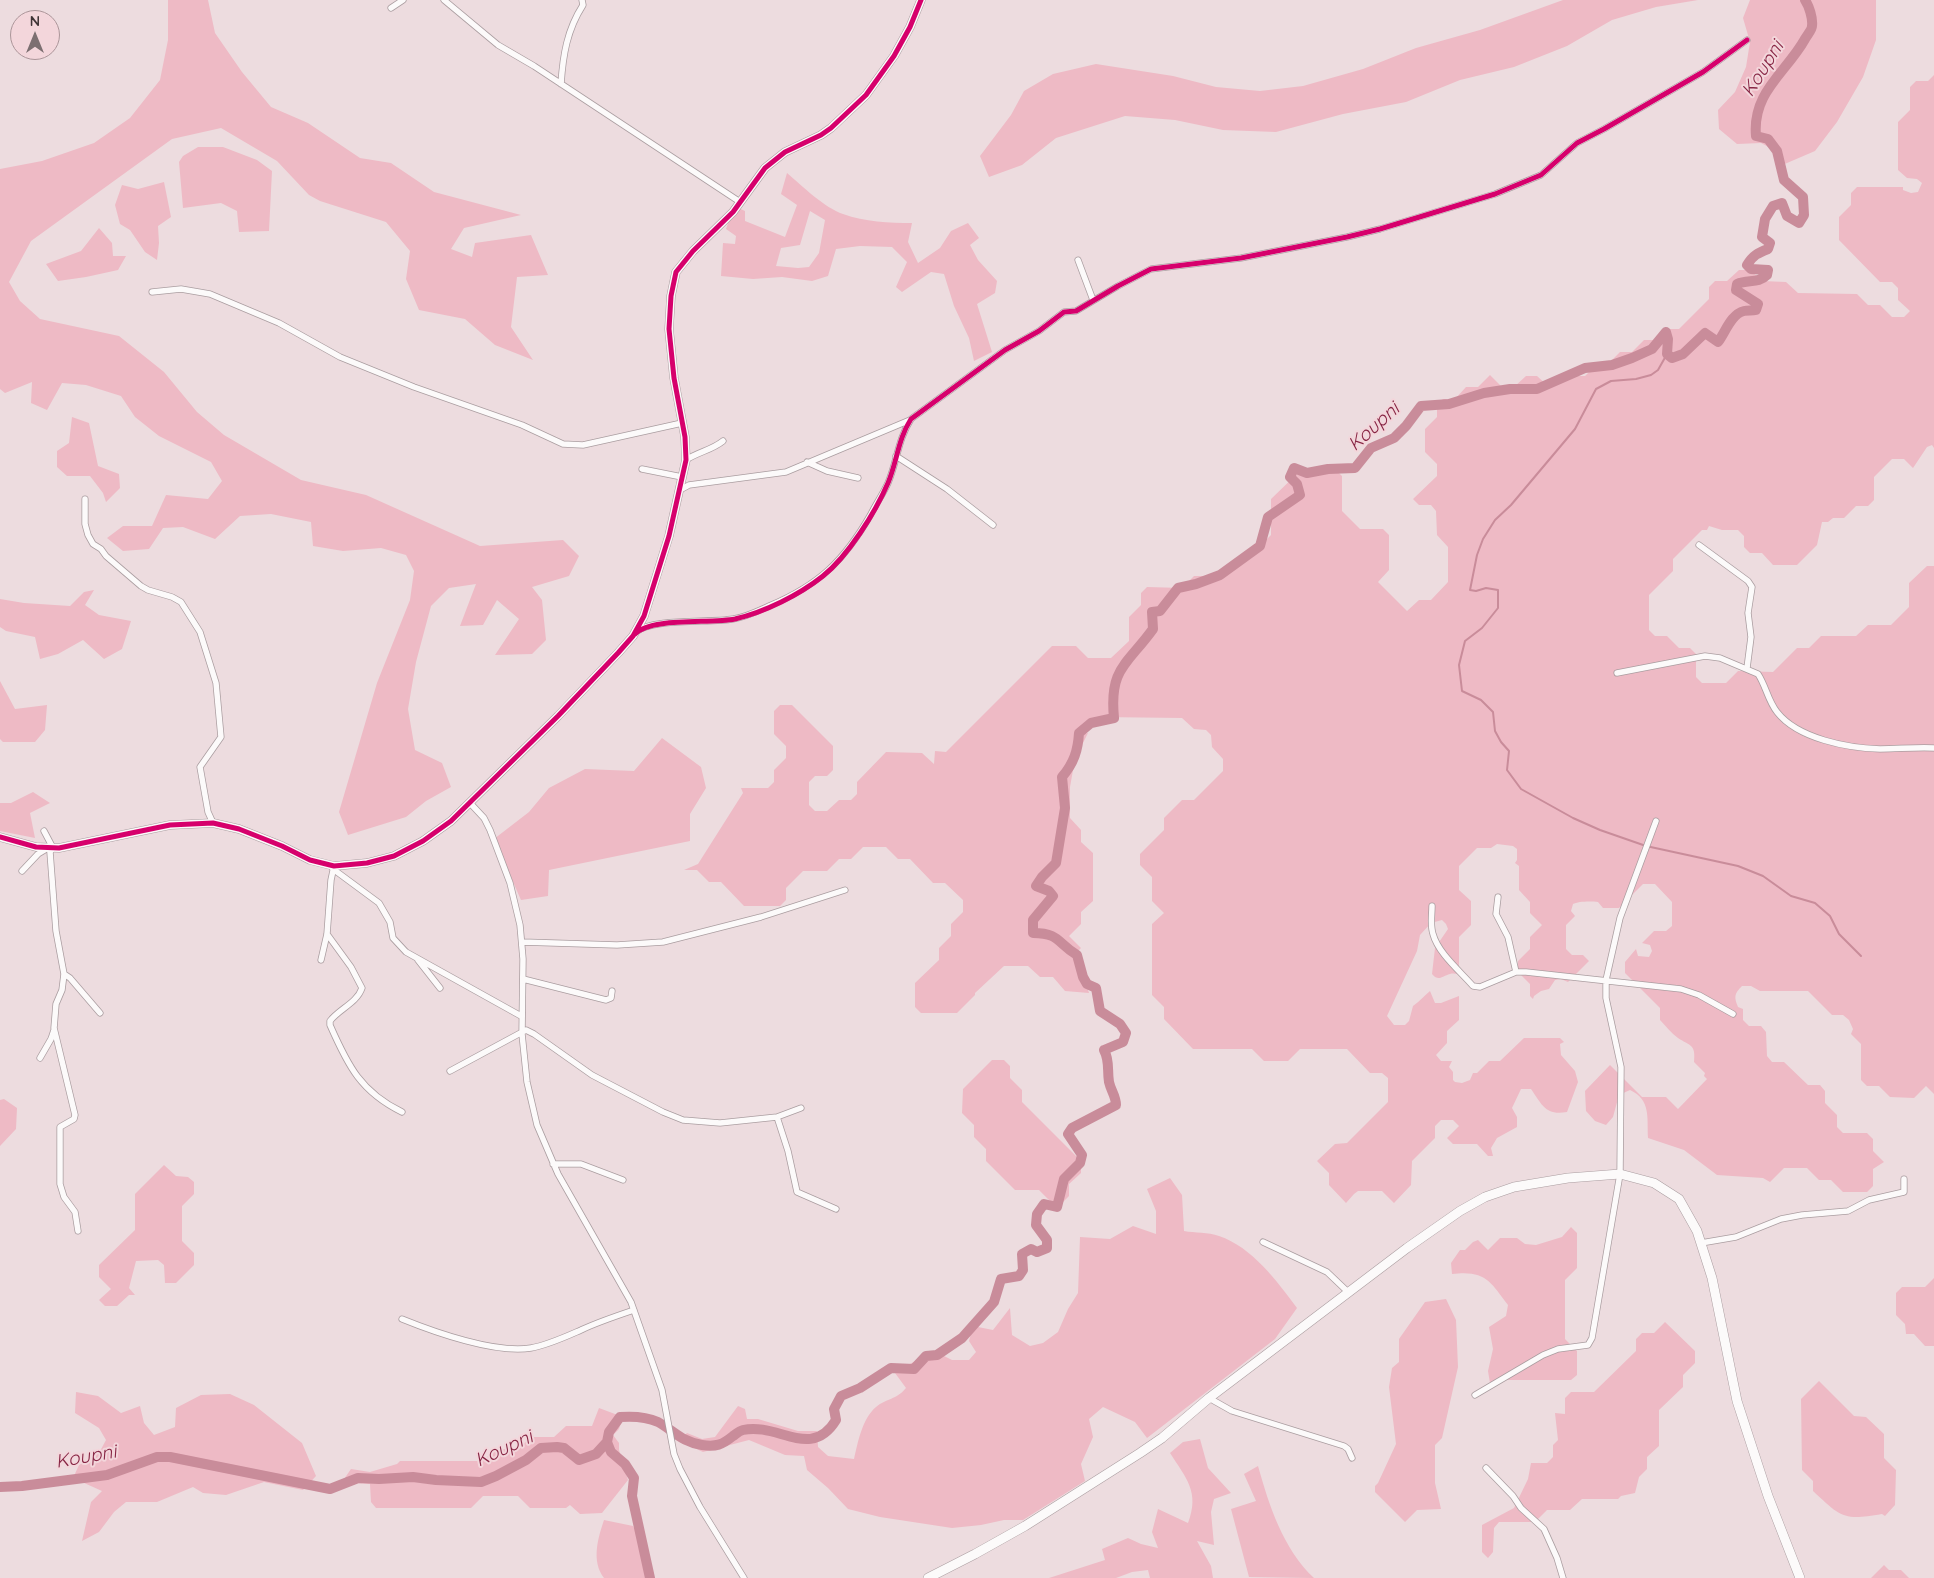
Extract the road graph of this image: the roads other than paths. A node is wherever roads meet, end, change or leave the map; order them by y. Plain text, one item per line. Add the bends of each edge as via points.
1 (403, 0) edge
2 (444, 0) edge
3 (582, 0) edge
4 (921, 0) edge
5 (391, 8) dead end
6 (1747, 40) dead end
7 (561, 84) junction
8 (740, 202) junction
9 (1078, 260) dead end
10 (152, 292) dead end
11 (1093, 300) junction
12 (911, 419) junction
13 (682, 423) junction
14 (723, 442) dead end
15 (896, 456) junction
16 (686, 460) junction
17 (807, 462) junction
18 (642, 469) dead end
19 (682, 477) junction
20 (858, 478) dead end
21 (680, 490) junction
22 (84, 499) dead end
23 (993, 525) dead end
24 (1699, 545) dead end
25 (633, 636) junction
26 (1747, 668) junction
27 (1617, 673) dead end
28 (1934, 748) edge
29 (470, 803) junction
30 (1656, 821) dead end
31 (213, 823) junction
32 (44, 831) dead end
33 (0, 837) edge
34 (51, 848) junction
35 (334, 868) junction
36 (22, 871) dead end
37 (845, 890) dead end
38 (1498, 897) dead end
39 (1432, 906) dead end
40 (328, 934) junction
41 (522, 942) junction
42 (321, 960) dead end
43 (418, 960) junction
44 (1516, 972) junction
45 (64, 974) junction
46 (523, 979) junction
47 (1606, 980) junction
48 (440, 988) dead end
49 (612, 991) dead end
50 (100, 1013) dead end
51 (1733, 1014) dead end
52 (521, 1016) junction
53 (54, 1028) junction
54 (522, 1032) junction
55 (40, 1058) dead end
56 (450, 1071) dead end
57 (801, 1108) dead end
58 (402, 1112) dead end
59 (777, 1117) junction
60 (553, 1164) junction
61 (1620, 1174) junction
62 (1904, 1179) dead end
63 (623, 1180) dead end
64 (836, 1209) dead end
65 (78, 1231) dead end
66 (1263, 1242) dead end
67 (1701, 1242) junction
68 (1348, 1292) junction
69 (634, 1310) junction
70 (402, 1319) dead end
71 (1475, 1395) dead end
72 (1208, 1398) junction
73 (1352, 1458) dead end
74 (1486, 1468) dead end
75 (744, 1578) edge
76 (928, 1578) edge
77 (1563, 1578) edge
78 (1800, 1578) edge

1 - 5 street
2 - 7 street via 498,45
3 - 7 street via 583,5 564,47
4 - 8 street via 894,56 866,95 831,128 775,159
6 - 11 street via 1703,72 1577,143 1541,175 1518,185 1355,235 1241,258 1151,269
7 - 8 street
8 - 13 street via 686,259 673,279 670,342
9 - 11 street
10 - 13 street via 181,290 210,294 279,323 346,360 522,425 563,444 583,445
11 - 12 street via 1076,312 1064,312 1005,350
12 - 15 street via 903,432
12 - 17 street
13 - 16 street
14 - 16 street
15 - 23 street via 947,489
15 - 25 street via 888,484 860,532 849,549 823,576 780,602 735,619 675,622 638,630
16 - 19 street
17 - 20 street
17 - 21 street via 786,472 689,485
18 - 19 street
19 - 21 street
21 - 25 street via 649,605
22 - 31 street via 85,524 93,544 141,586 181,602 204,643 216,683 221,737 200,767
24 - 26 street via 1752,586
25 - 29 street
26 - 27 street via 1705,656
26 - 28 street via 1758,674 1777,712 1796,729 1810,736 1879,749
29 - 35 street via 438,831 410,849 373,862
29 - 41 street via 488,824 502,860
30 - 47 street via 1620,918
31 - 34 street via 170,825
31 - 35 street via 239,829
32 - 34 street
33 - 34 street
34 - 36 street via 38,854
34 - 45 street via 56,931
35 - 40 street
35 - 43 street via 379,903 390,922 393,938
37 - 41 street via 761,917 663,942 617,945
38 - 44 street via 1496,914 1508,937
39 - 44 street via 1435,939 1473,986 1480,987
40 - 42 street
40 - 58 street via 362,988 352,1002 332,1017 330,1025 353,1072 372,1094
41 - 46 street
43 - 48 street
43 - 52 street
44 - 47 street
45 - 50 street
45 - 53 street
46 - 49 street via 606,1000 611,998
46 - 52 street
47 - 51 street via 1681,989
47 - 61 street via 1606,998 1621,1067
52 - 54 street
53 - 55 street
53 - 65 street via 75,1115 60,1127 60,1184 74,1212
54 - 56 street
54 - 59 street via 530,1031 592,1075 683,1120 720,1124
54 - 60 street via 532,1106
57 - 59 street
59 - 64 street via 797,1192
60 - 63 street via 581,1164
60 - 69 street
61 - 67 main road via 1654,1182 1679,1199
61 - 68 main road via 1538,1182 1486,1198 1460,1211
61 - 71 street via 1592,1338 1588,1345 1558,1348 1543,1354
62 - 67 street via 1904,1192 1869,1200 1848,1212 1788,1218 1736,1237
66 - 68 street via 1327,1272
67 - 78 main road via 1712,1278 1737,1401 1771,1504
68 - 72 main road
69 - 70 street via 530,1348 481,1344
69 - 75 street via 662,1390 674,1454 686,1483
72 - 73 street via 1232,1411 1344,1446
72 - 76 main road via 1162,1438 1084,1490 996,1543
74 - 77 street via 1544,1529

